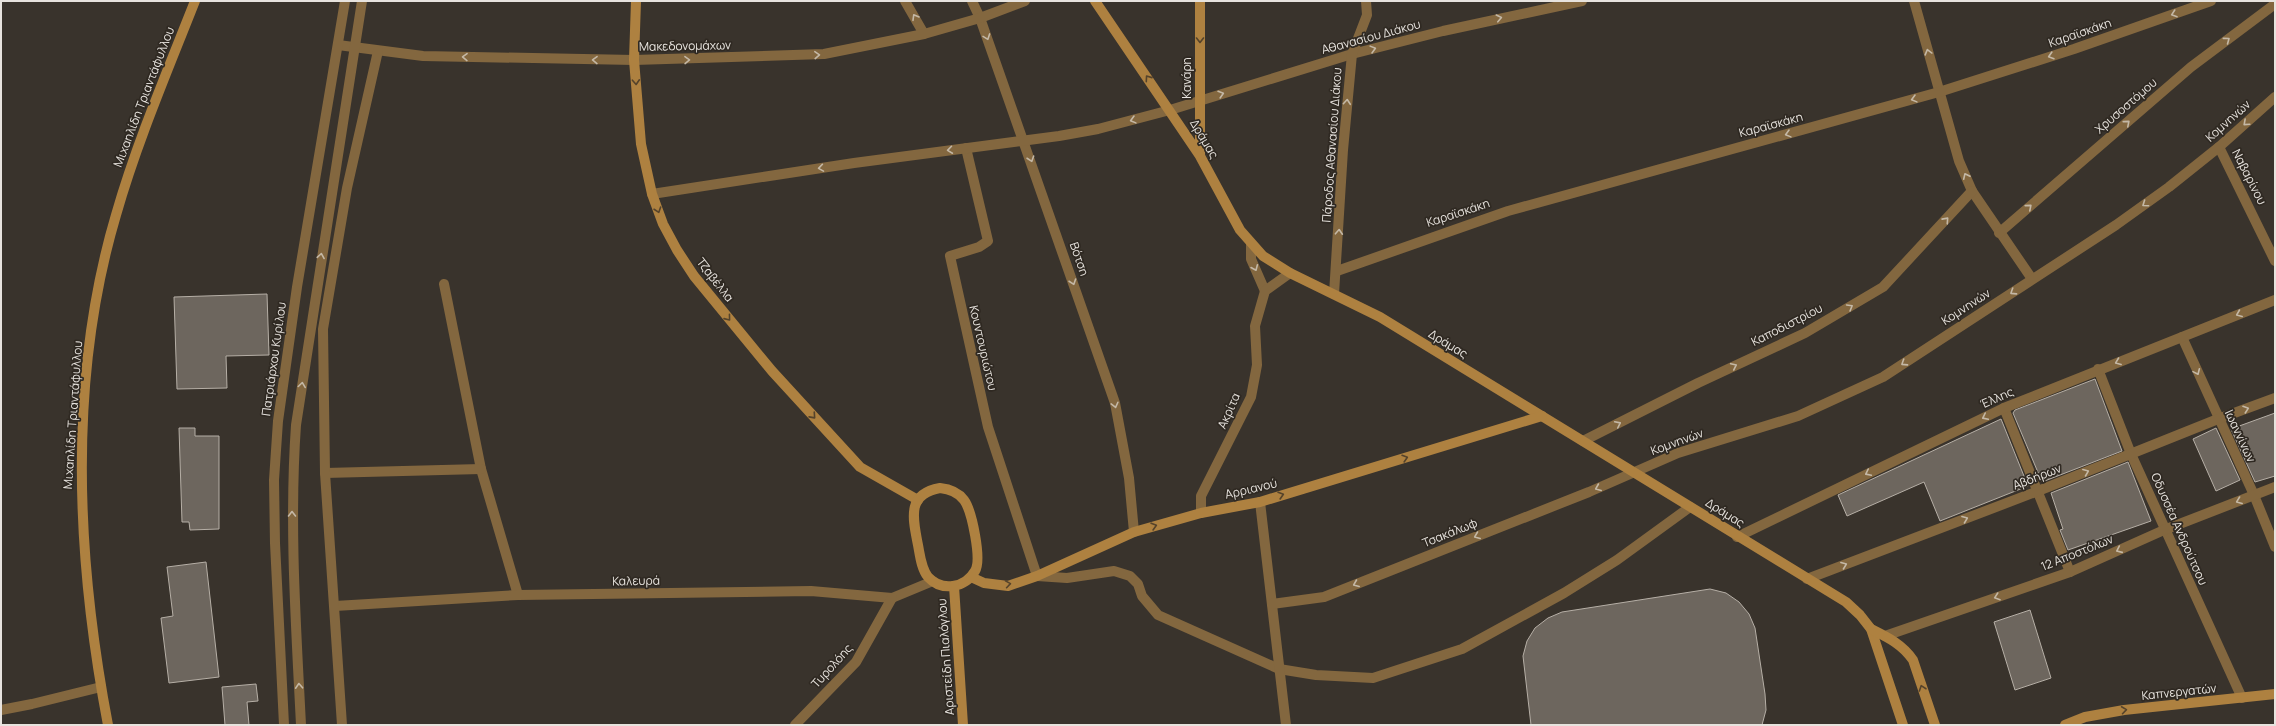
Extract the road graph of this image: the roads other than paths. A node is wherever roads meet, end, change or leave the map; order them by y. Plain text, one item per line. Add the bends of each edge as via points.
1 (195, 1) edge
2 (345, 1) edge
3 (362, 1) edge
4 (636, 1) edge
5 (905, 1) edge
6 (972, 1) edge
7 (1025, 1) edge
8 (1095, 1) edge
9 (1200, 1) edge
10 (1366, 1) edge
11 (1582, 1) edge
12 (1914, 1) edge
13 (2211, 1) edge
14 (2275, 4) edge
15 (980, 18) junction
16 (924, 34) junction
17 (338, 45) junction
18 (354, 48) junction
19 (378, 51) junction
20 (1352, 54) junction
21 (634, 60) junction
22 (1939, 92) junction
23 (2275, 97) edge
24 (1200, 101) junction
25 (1170, 110) junction
26 (1024, 140) junction
27 (2219, 147) junction
28 (966, 148) junction
29 (1200, 156) junction
30 (1972, 191) junction
31 (652, 194) junction
32 (1999, 233) junction
33 (1251, 244) junction
34 (2275, 261) edge
35 (1337, 270) junction
36 (1290, 273) junction
37 (2032, 279) junction
38 (444, 284) dead end
39 (298, 287) junction
40 (316, 291) junction
41 (1265, 291) junction
42 (1334, 294) junction
43 (2275, 300) edge
44 (2182, 337) junction
45 (2098, 369) junction
46 (2275, 398) edge
47 (2004, 408) junction
48 (1542, 416) junction
49 (2218, 419) junction
50 (1583, 441) junction
51 (2131, 454) junction
52 (481, 468) junction
53 (1634, 472) junction
54 (325, 473) junction
55 (2275, 486) edge
56 (2038, 491) junction
57 (2254, 495) junction
58 (918, 500) junction
59 (1260, 502) junction
60 (1690, 507) junction
61 (1201, 513) junction
62 (2164, 530) junction
63 (1134, 532) junction
64 (1737, 537) junction
65 (292, 542) junction
66 (275, 543) junction
67 (2275, 547) edge
68 (2070, 572) junction
69 (1037, 576) junction
70 (971, 577) junction
71 (1807, 579) junction
72 (934, 581) junction
73 (954, 586) junction
74 (518, 595) junction
75 (892, 598) junction
76 (1272, 604) junction
77 (335, 606) junction
78 (1871, 629) junction
79 (1886, 636) junction
80 (1279, 669) junction
81 (101, 687) junction
82 (2275, 694) edge
83 (2242, 698) junction
84 (1, 710) edge
85 (2085, 717) junction
86 (108, 725) edge
87 (284, 725) edge
88 (301, 725) edge
89 (342, 725) edge
90 (795, 725) edge
91 (963, 725) edge
92 (1286, 725) edge
93 (1903, 725) edge
94 (1935, 725) edge
95 (2065, 725) edge
96 (2075, 725) edge

1 - 81 street, Μιχαηλίδη Τριαντάφυλλου via 128,176 115,216 95,304 86,380 80,501 86,573
2 - 17 street, Πατριάρχου Κυρίλου
3 - 18 street
4 - 21 street, Τζαβέλλα
16 -> 5 street
6 - 15 street, Βότση
7 - 15 street, Μακεδονομάχων
25 -> 8 street, Δράμας
9 -> 24 street, Κανάρη
10 - 20 street, Πάροδος Αθανασίου Διάκου via 1367,15
20 -> 11 street, Αθανασίου Διάκου
22 -> 12 street
13 -> 22 street, Καραϊσκάκη via 2074,49
32 -> 14 street, Χρυσοστόμου via 2192,67
15 - 16 street, Μακεδονομάχων
15 -> 26 street, Βότση
21 -> 16 street, Μακεδονομάχων via 824,54
17 - 18 street, Μακεδονομάχων
17 - 39 street, Πατριάρχου Κυρίλου
18 - 19 street, Μακεδονομάχων
40 -> 18 street
21 -> 19 street, Μακεδονομάχων via 423,56
19 - 54 street via 347,188 323,329
24 -> 20 street, Αθανασίου Διάκου
35 -> 20 street, Πάροδος Αθανασίου Διάκου via 1343,150
21 -> 31 street, Τζαβέλλα via 641,144
30 -> 22 street via 1959,162
22 -> 35 street, Καραϊσκάκη via 1508,211
23 -> 27 street, Κομνηνών
24 - 25 street, Αθανασίου Διάκου
24 - 29 street, Κανάρη
25 -> 26 street via 1098,129
25 - 29 street, Δράμας
26 - 28 street
26 -> 63 street, Βότση via 1115,403 1130,478
27 - 34 street, Ναβαρίνου
27 -> 37 street, Κομνηνών via 2116,225
28 -> 31 street
28 - 69 street, Κουντουριώτου via 988,241 979,247 950,256 988,427
29 - 33 street, Δράμας via 1232,217
30 - 32 street
50 -> 30 street, Καποδιστρίου via 1805,332 1882,287
31 -> 58 street, Τζαβέλλα via 663,224 694,276 772,371 860,467
32 - 37 street
33 - 36 street, Δράμας via 1263,256
33 -> 41 street via 1251,259
35 - 42 street, Πάροδος Αθανασίου Διάκου
36 - 41 street
36 - 42 street, Δράμας
37 -> 53 street, Κομνηνών via 1883,377 1798,416 1678,453
38 - 52 street
39 - 40 street
39 - 66 street, Πατριάρχου Κυρίλου via 278,422 274,480
65 -> 40 street via 292,479 296,425
41 - 61 street, Ακρίτα via 1255,326 1256,365 1251,397 1201,496
42 - 48 street, Δράμας via 1380,317
43 -> 44 street, Έλλης
44 -> 45 street, Έλλης
44 -> 49 street, Ιωαννίνων
45 - 47 street, Έλλης
45 - 51 street, Οδυσσέα Ανδρούτσου
49 -> 46 street, Αβδήρων
47 - 56 street
47 -> 64 street, Έλλης
48 - 50 street, Δράμας
59 -> 48 street, Αρριανού
49 - 51 street, Αβδήρων
49 - 57 street, Ιωαννίνων
50 - 53 street, Δράμας
56 -> 51 street, Αβδήρων
51 - 62 street, Οδυσσέα Ανδρούτσου
52 - 54 street
52 - 74 street
53 - 60 street, Δράμας
53 -> 76 street, Τσακάλωφ via 1324,598
54 - 77 street
55 - 57 street, 12 Αποστόλων
56 - 68 street
71 -> 56 street, Αβδήρων
57 -> 62 street, 12 Αποστόλων
57 - 67 street, Ιωαννίνων
58 - 70 street via 932,489 940,488 949,489 964,500 977,550 976,569
58 - 72 street via 912,517 923,568
59 - 61 street, Αρριανού
59 - 76 street
60 - 64 street, Δράμας
60 - 80 street via 1618,560 1462,649 1373,678 1316,675
63 -> 61 street, Αρριανού
62 -> 68 street, 12 Αποστόλων
62 - 83 street, Οδυσσέα Ανδρούτσου
63 - 69 street, Αρριανού
64 - 71 street, Δράμας
65 - 66 street
88 -> 65 street
66 - 87 street, Πατριάρχου Κυρίλου
68 -> 79 street, 12 Αποστόλων
70 -> 69 street, Αρριανού via 990,584 1008,586
69 - 80 street via 1067,578 1114,571 1130,576 1158,615
70 - 73 street via 964,583
71 - 78 street, Δράμας via 1846,602
72 - 73 street via 945,586
72 - 75 street, Καλευρά
73 - 91 street, Αριστείδη Πιαλόγλου
74 - 75 street, Καλευρά via 811,591
74 - 77 street, Καλευρά
75 - 90 street, Τυρολόης via 856,662
76 - 80 street
77 - 89 street
78 - 79 street, Δράμας
78 - 93 street, Δράμας
94 -> 79 street, Δράμας via 1912,660 1899,644
80 - 92 street
81 - 84 street
81 - 86 street, Μιχαηλίδη Τριαντάφυλλου
82 - 83 street, Καπνεργατών
85 -> 83 street, Καπνεργατών via 2124,710
85 - 95 street, Καπνεργατών
85 - 96 street, Καπνεργατών

